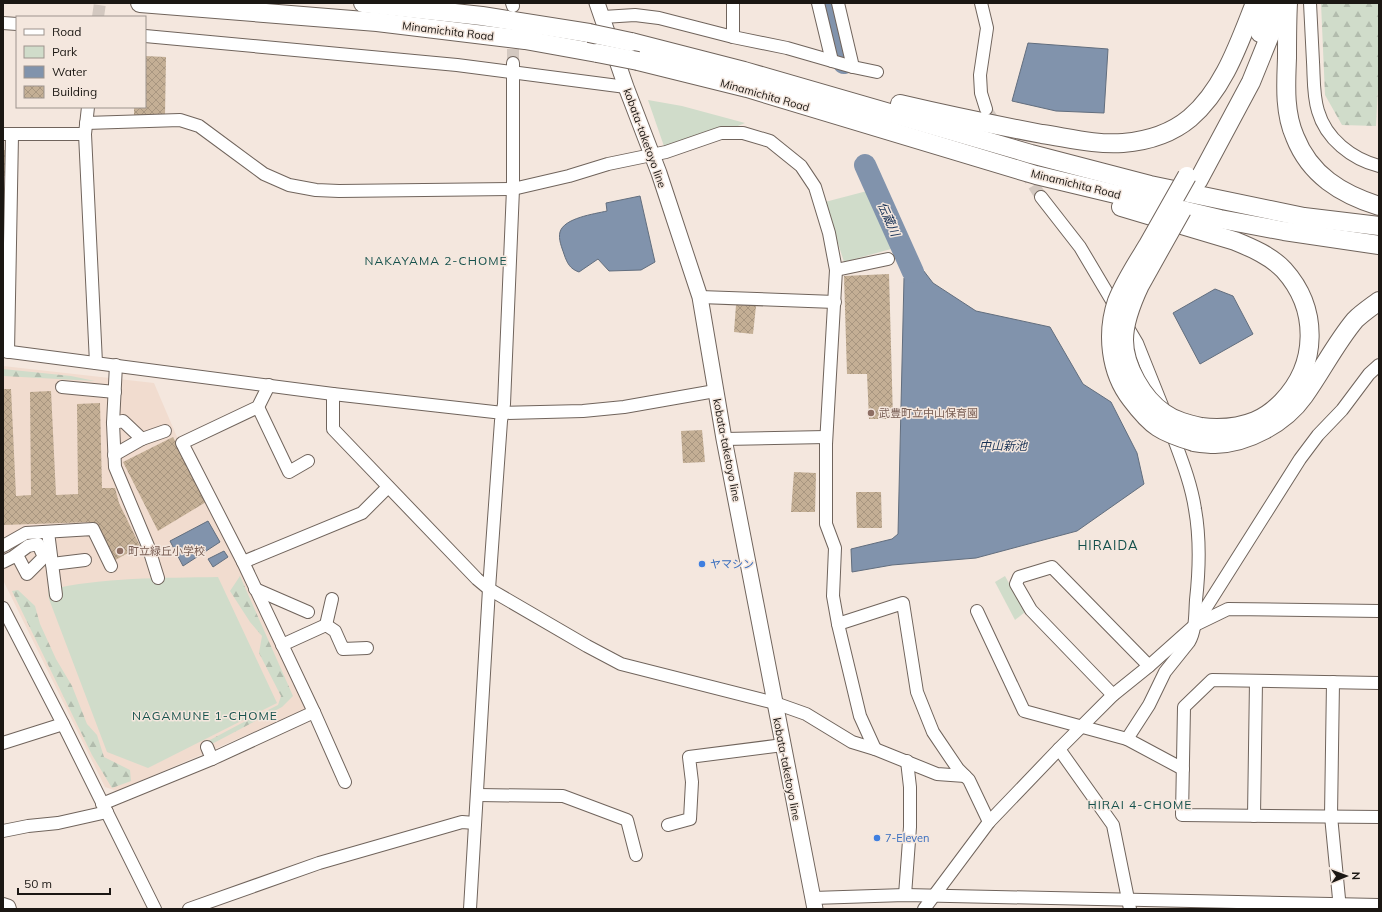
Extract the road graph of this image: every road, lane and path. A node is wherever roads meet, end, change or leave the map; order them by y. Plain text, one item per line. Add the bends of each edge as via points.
1 (140, 3) edge
2 (363, 3) edge
3 (597, 3) edge
4 (733, 3) edge
5 (818, 3) edge
6 (838, 3) edge
7 (981, 3) edge
8 (1255, 3) edge
9 (1268, 3) edge
10 (1283, 3) edge
11 (1288, 3) edge
12 (1310, 3) edge
13 (603, 18) junction
14 (3, 23) edge
15 (16, 24) edge
16 (146, 36) edge
17 (733, 37) junction
18 (832, 61) junction
19 (852, 67) junction
20 (513, 68) junction
21 (877, 72) dead end
22 (776, 80) junction
23 (626, 87) junction
24 (88, 108) edge
25 (986, 109) tunnel mouth
26 (85, 129) junction
27 (8, 135) edge
28 (902, 135) junction
29 (652, 155) junction
30 (1379, 166) edge
31 (1193, 179) junction
32 (513, 189) junction
33 (1041, 197) tunnel mouth
34 (1379, 206) edge
35 (1379, 226) edge
36 (1379, 245) edge
37 (888, 259) dead end
38 (836, 270) junction
39 (700, 297) junction
40 (1379, 301) edge
41 (835, 302) junction
42 (5, 352) edge
43 (96, 363) junction
44 (1379, 364) edge
45 (116, 365) junction
46 (269, 385) junction
47 (62, 387) dead end
48 (715, 391) junction
49 (115, 392) junction
50 (333, 394) junction
51 (258, 407) junction
52 (503, 413) junction
53 (113, 423) junction
54 (165, 431) dead end
55 (1197, 435) junction
56 (826, 437) junction
57 (142, 439) junction
58 (724, 439) junction
59 (114, 455) junction
60 (308, 462) dead end
61 (388, 487) junction
62 (48, 532) junction
63 (3, 546) edge
64 (85, 560) dead end
65 (243, 562) junction
66 (52, 564) junction
67 (111, 566) dead end
68 (158, 578) dead end
69 (255, 589) junction
70 (489, 589) junction
71 (56, 595) dead end
72 (332, 600) dead end
73 (3, 608) edge
74 (977, 611) dead end
75 (1379, 611) edge
76 (308, 612) dead end
77 (838, 624) junction
78 (326, 625) junction
79 (1195, 625) junction
80 (282, 645) junction
81 (367, 648) dead end
82 (1149, 666) junction
83 (1256, 681) junction
84 (1333, 682) junction
85 (1379, 683) edge
86 (1114, 695) junction
87 (775, 703) junction
88 (314, 712) junction
89 (63, 724) junction
90 (1082, 726) junction
91 (1127, 739) junction
92 (3, 743) edge
93 (783, 745) junction
94 (207, 747) dead end
95 (875, 749) junction
96 (1059, 749) junction
97 (212, 759) junction
98 (907, 761) junction
99 (1184, 769) junction
100 (965, 776) junction
101 (345, 782) dead end
102 (478, 795) junction
103 (105, 808) junction
104 (1254, 816) junction
105 (1331, 816) junction
106 (1379, 817) edge
107 (989, 822) junction
108 (476, 823) junction
109 (668, 825) dead end
110 (3, 831) edge
111 (636, 855) dead end
112 (906, 895) junction
113 (934, 896) junction
114 (814, 903) edge
115 (3, 904) edge
116 (1129, 904) edge
117 (1379, 905) edge
118 (1340, 906) edge
119 (10, 909) edge
120 (155, 909) edge
121 (189, 909) edge
122 (470, 909) edge
123 (924, 909) edge

1 - 28 highway, Minamichita Road, bridge via 377,22 525,40 638,61 747,88
2 - 22 highway, Minamichita Road, bridge via 482,16 589,33
3 - 13 main road, kobata-taketoyo line
4 - 17 street
5 - 18 street
6 - 19 street
7 - 25 street via 987,28 980,75 981,93
8 - 22 highway via 1242,37 1208,100 1183,123 1141,141 1088,142
9 - 31 highway via 1259,34 1240,79
10 - 31 highway via 1252,82
11 - 34 highway via 1286,89 1294,136 1311,164 1335,187
12 - 30 street via 1315,96 1325,128 1334,140 1350,153 1369,164
13 - 17 street via 635,15 659,18
13 - 23 main road, kobata-taketoyo line
14 - 15 street
16 - 20 street via 449,65
17 - 18 street via 787,48
18 - 19 street
19 - 21 street
20 - 23 street
20 - 32 street
22 - 35 highway, Minamichita Road via 1031,154 1150,185 1304,217
23 - 29 main road, kobata-taketoyo line
24 - 26 street
26 - 27 street
26 - 32 street via 180,120 199,126 264,174 289,185 316,190
26 - 43 street
27 - 42 street
28 - 36 highway, Minamichita Road via 1036,175 1220,219
28 - 55 highway via 949,158 1235,241 1265,255 1284,270 1296,286 1306,307 1310,329 1307,359 1300,377 1290,393 1273,410 1255,421
29 - 32 street
29 - 38 street via 720,133 743,132 770,141 801,166 815,187 829,233
29 - 39 main road, kobata-taketoyo line
31 - 55 highway, bridge via 1134,297 1124,342 1129,367 1140,388 1164,413 1186,424
32 - 52 street
33 - 79 street via 1080,246 1137,343 1157,391 1188,479 1195,509 1198,568
37 - 38 street
38 - 41 street
39 - 41 street
39 - 48 main road, kobata-taketoyo line
40 - 55 highway via 1356,319 1303,398 1272,425 1254,435 1215,444
41 - 56 street
42 - 43 street
43 - 45 street
44 - 79 street via 1300,459
45 - 46 street
45 - 49 street
46 - 50 street
46 - 51 street
47 - 49 street
48 - 52 street via 624,407
48 - 58 main road, kobata-taketoyo line
49 - 53 street
50 - 52 street
50 - 61 street via 333,429
51 - 60 street via 289,472
51 - 65 street via 182,443
52 - 70 street
53 - 57 street via 123,421
53 - 59 street
54 - 57 street
56 - 58 street
56 - 77 street via 826,524 835,548 833,596
57 - 59 street
58 - 87 main road, kobata-taketoyo line
59 - 68 street via 115,467 148,546
61 - 65 street via 362,513
61 - 70 street
62 - 63 street via 26,533
62 - 66 street
62 - 67 street via 93,530
64 - 66 street
65 - 69 street
66 - 71 street
69 - 76 street
69 - 80 street
70 - 87 street via 621,664
70 - 102 street
72 - 78 street
73 - 89 street
74 - 90 street via 1024,711
75 - 79 street via 1228,609
77 - 95 street via 860,716
77 - 100 street via 903,602 917,692 933,732
78 - 80 street
78 - 81 street via 336,631 342,649
79 - 82 street
79 - 91 street via 1190,642 1165,672 1149,706
80 - 88 street
82 - 86 street
82 - 86 street via 1052,567 1019,577 1016,584 1031,610
83 - 84 street
83 - 99 street via 1212,680 1184,707
83 - 104 street
84 - 85 street
84 - 105 street
86 - 90 street
87 - 93 main road, kobata-taketoyo line
87 - 95 street via 806,714 852,742
88 - 97 street
88 - 101 street
89 - 92 street
89 - 103 street
90 - 91 street
90 - 96 street
91 - 99 street
93 - 109 street via 689,757 692,782 690,819
93 - 114 main road, kobata-taketoyo line
94 - 97 street
95 - 98 street
96 - 107 street
96 - 116 street via 1113,825
97 - 103 street
98 - 100 street via 937,774
98 - 112 street via 910,827
99 - 104 street via 1182,815
100 - 107 street
102 - 108 street
102 - 111 street via 570,798 627,820
103 - 110 street via 58,823
103 - 120 street
104 - 105 street
105 - 106 street
105 - 118 street
107 - 113 street
108 - 121 street via 462,822 320,863
108 - 122 street
112 - 113 street
112 - 114 street
113 - 116 street
113 - 123 street
115 - 119 street
116 - 118 street
117 - 118 street

